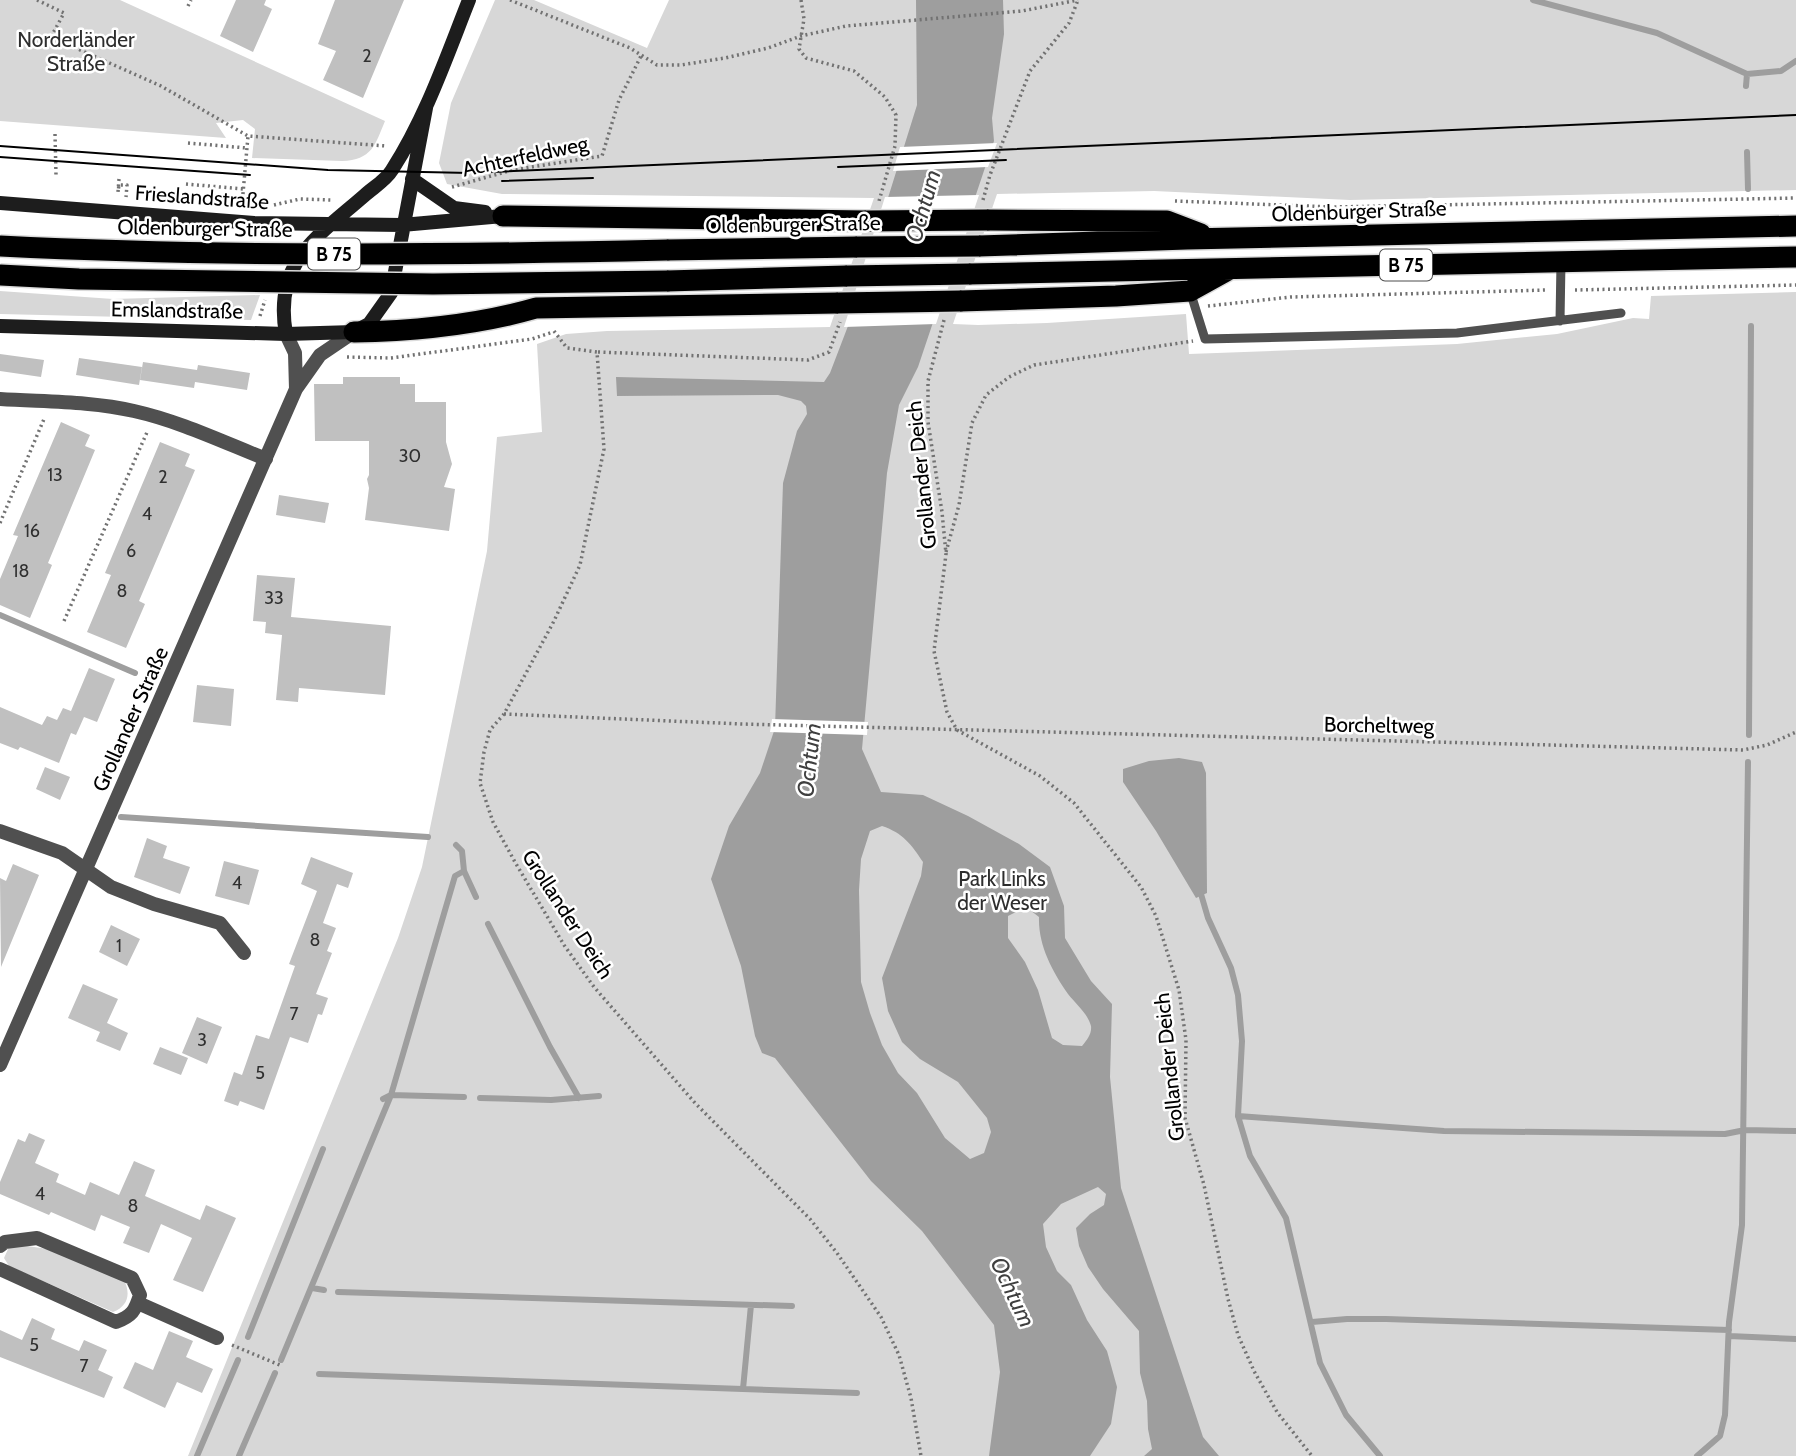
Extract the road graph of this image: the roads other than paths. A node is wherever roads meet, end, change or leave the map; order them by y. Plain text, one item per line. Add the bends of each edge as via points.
1 (469, 0) edge
2 (426, 108) junction
3 (412, 179) junction
4 (0, 203) edge
5 (503, 216) junction
6 (333, 223) junction
7 (402, 225) junction
8 (1796, 226) edge
9 (1212, 239) junction
10 (0, 246) edge
11 (1796, 257) edge
12 (1561, 262) junction
13 (1230, 269) junction
14 (0, 275) edge
15 (1192, 299) junction
16 (1621, 313) dead end
17 (1560, 321) junction
18 (0, 326) edge
19 (354, 332) junction
20 (286, 334) junction
21 (296, 389) junction
22 (0, 399) edge
23 (266, 459) junction
24 (0, 831) edge
25 (87, 869) junction
26 (244, 953) dead end
27 (0, 1065) edge
28 (0, 1246) edge
29 (0, 1269) edge
30 (138, 1303) junction
31 (217, 1338) road end

1 - 2 street
2 - 3 street
2 - 6 street via 390,173
3 - 5 street via 454,208
3 - 7 street
4 - 6 street, Frieslandstraße via 254,222
5 - 7 street, Frieslandstraße
5 - 9 highway, bridge via 1167,221
6 - 7 street, Frieslandstraße
6 - 20 street, Grollander Straße via 313,239 289,274 283,299
7 - 19 street, Grollander Straße via 391,293 369,324
8 - 9 highway, Oldenburger Straße / B 75
9 - 10 highway, Oldenburger Straße / B 75, bridge via 438,255
11 - 12 highway, B 75
12 - 13 highway, B 75
12 - 17 lane
13 - 14 highway, B 75, bridge via 433,284
13 - 15 highway
15 - 17 lane via 1205,339 1457,333
15 - 19 highway, bridge via 1116,296 536,308 503,318
16 - 17 lane
18 - 20 street, Emslandstraße
19 - 20 street, Emslandstraße
19 - 21 street, Grollander Straße via 320,355
20 - 21 street, Grollander Straße via 295,353
21 - 23 street, Grollander Straße
22 - 23 street via 115,407 154,416
23 - 25 street, Grollander Straße
24 - 25 street via 62,853
25 - 26 street via 111,887 220,923
25 - 27 street, Grollander Straße
28 - 30 street via 37,1238 132,1278 140,1295
29 - 30 street via 116,1322 130,1317
30 - 31 street

